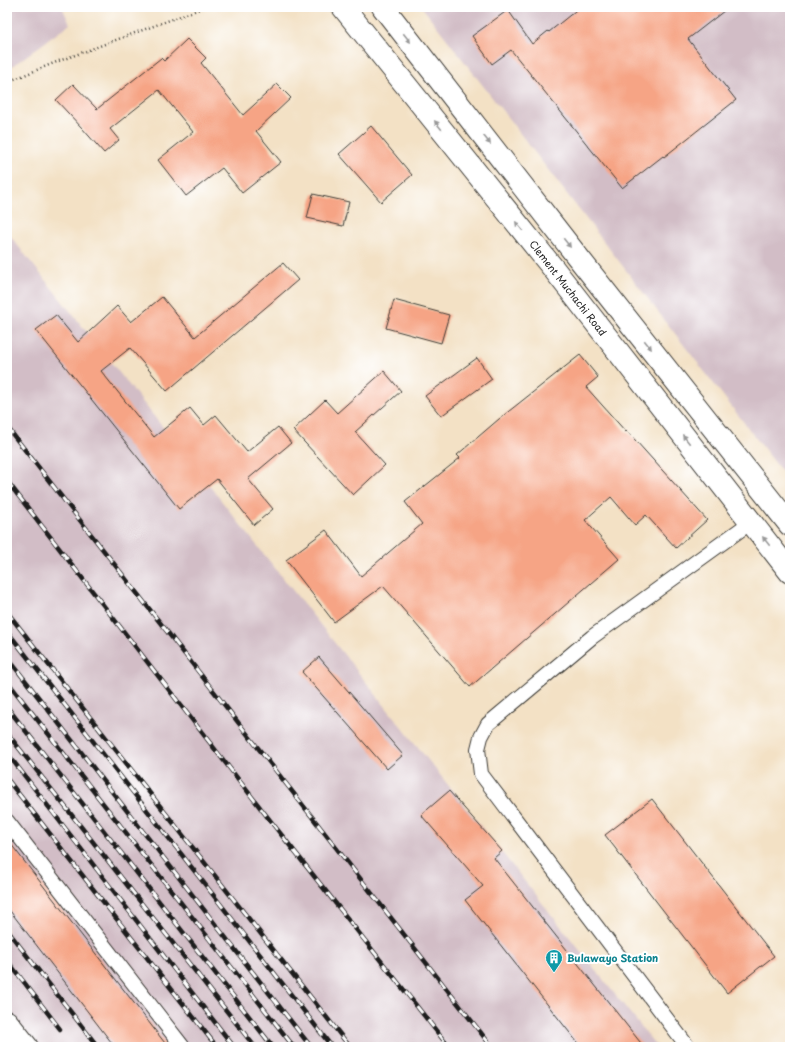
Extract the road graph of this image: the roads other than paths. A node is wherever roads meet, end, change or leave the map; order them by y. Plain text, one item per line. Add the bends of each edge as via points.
1 (343, 7) edge
2 (383, 7) edge
3 (751, 522) junction
4 (790, 525) edge
5 (790, 572) edge
6 (7, 821) edge
7 (9, 1028) edge
8 (27, 1047) edge
9 (183, 1047) edge
10 (688, 1047) edge

3 -> 1 main road, Clement Muchachi Road via 553,268
2 -> 4 main road
5 -> 3 main road, Clement Muchachi Road
3 - 10 lane via 592,638 494,719 484,730 478,749 481,774
6 - 9 lane
7 - 8 main road

